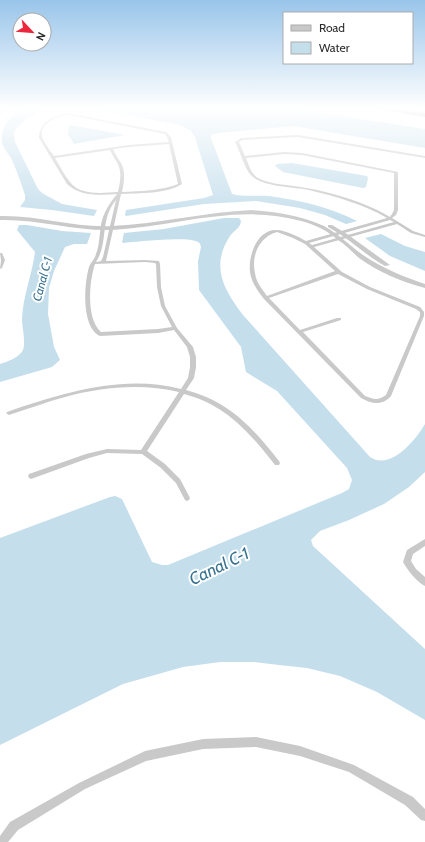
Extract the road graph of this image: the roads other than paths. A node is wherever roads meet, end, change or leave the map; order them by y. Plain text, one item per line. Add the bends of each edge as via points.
1 (46, 146) edge
2 (131, 146) edge
3 (171, 146) edge
4 (239, 146) edge
5 (360, 146) edge
6 (111, 148) junction
7 (244, 157) junction
8 (425, 157) edge
9 (53, 158) junction
10 (120, 193) junction
11 (0, 214) edge
12 (0, 218) edge
13 (389, 219) junction
14 (396, 223) junction
15 (103, 226) junction
16 (112, 226) junction
17 (366, 226) junction
18 (372, 229) junction
19 (339, 235) junction
20 (348, 236) junction
21 (425, 236) edge
22 (305, 243) junction
23 (310, 247) junction
24 (0, 254) edge
25 (92, 263) junction
26 (103, 263) junction
27 (0, 268) edge
28 (338, 272) junction
29 (425, 281) edge
30 (425, 286) edge
31 (266, 298) junction
32 (339, 319) dead end
33 (176, 328) junction
34 (299, 332) junction
35 (183, 391) junction
36 (9, 413) dead end
37 (143, 452) junction
38 (277, 463) dead end
39 (31, 476) dead end
40 (187, 498) dead end
41 (425, 542) edge
42 (425, 582) edge
43 (425, 816) edge
44 (2, 842) edge

1 - 9 street
2 - 6 street
3 - 10 street via 180,184 178,186 154,191
4 - 7 street
5 - 8 street
6 - 9 street
6 - 10 street via 122,170
7 - 13 street via 251,174 257,179 337,196
7 - 13 street via 302,154 396,172 396,210
9 - 10 street via 74,188 88,193
10 - 15 street via 106,213
10 - 16 street
11 - 15 street via 36,215
12 - 15 street via 29,218 74,226
13 - 14 street
13 - 17 street
14 - 18 street
14 - 21 street
15 - 16 street
15 - 25 street via 99,254
16 - 19 street via 154,224 227,211 253,211 300,219
16 - 26 street
17 - 18 street
17 - 19 street
18 - 20 street
19 - 20 street
19 - 22 street
19 - 23 street
19 - 30 street via 374,265
20 - 29 street via 385,264
22 - 23 street
22 - 31 street via 277,231 264,235 258,243 252,262 252,273
23 - 28 street
24 - 27 street via 3,260
25 - 26 street
25 - 33 street via 88,295 92,327 95,331 100,334
26 - 33 street via 157,262 163,306
28 - 31 street
28 - 34 street via 422,312 388,396 377,402 363,397
31 - 34 street
32 - 34 street
33 - 35 street via 190,347 193,356 191,378
35 - 36 street via 145,386 110,386 72,393
35 - 37 street
35 - 38 street via 207,399 229,412 245,425
37 - 39 street via 107,451
37 - 40 street via 178,481
41 - 42 street via 410,552 407,562 413,572
43 - 44 street via 409,801 351,768 300,751 256,742 203,744 145,756 82,786 14,826

